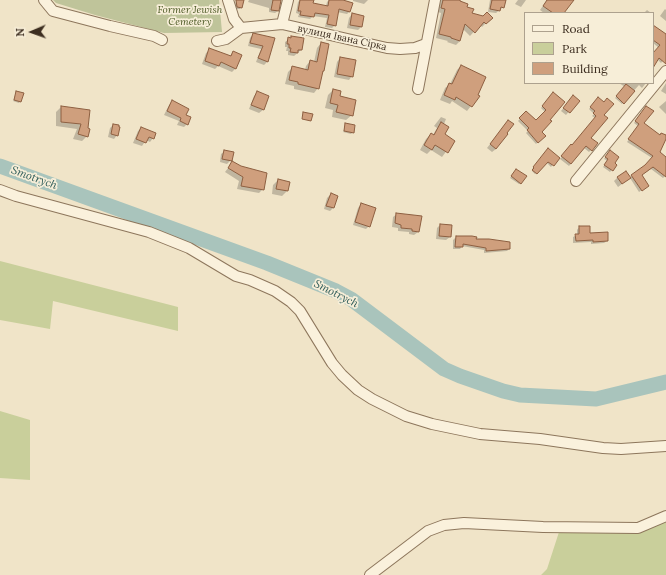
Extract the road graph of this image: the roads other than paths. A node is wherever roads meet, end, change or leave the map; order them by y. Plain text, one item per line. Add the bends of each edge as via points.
1 (44, 0) edge
2 (228, 0) edge
3 (288, 0) edge
4 (435, 0) edge
5 (282, 24) junction
6 (241, 28) junction
7 (162, 40) dead end
8 (217, 41) dead end
9 (426, 44) junction
10 (666, 71) edge
11 (418, 89) dead end
12 (576, 181) dead end
13 (0, 190) edge
14 (666, 446) edge
15 (666, 516) edge
16 (370, 575) edge

1 - 7 street via 53,11
2 - 6 street via 234,19
3 - 5 street
4 - 9 street
5 - 6 street, вулиця Івана Сірка
5 - 9 street, вулиця Івана Сірка via 387,48 415,48
6 - 8 street, вулиця Івана Сірка via 226,39
9 - 11 street
10 - 12 street
13 - 14 street via 149,232 189,248 236,276 275,292 300,311 342,375 358,390 406,416 438,426 480,434 603,448
15 - 16 street via 638,528 464,523 444,525 428,531

